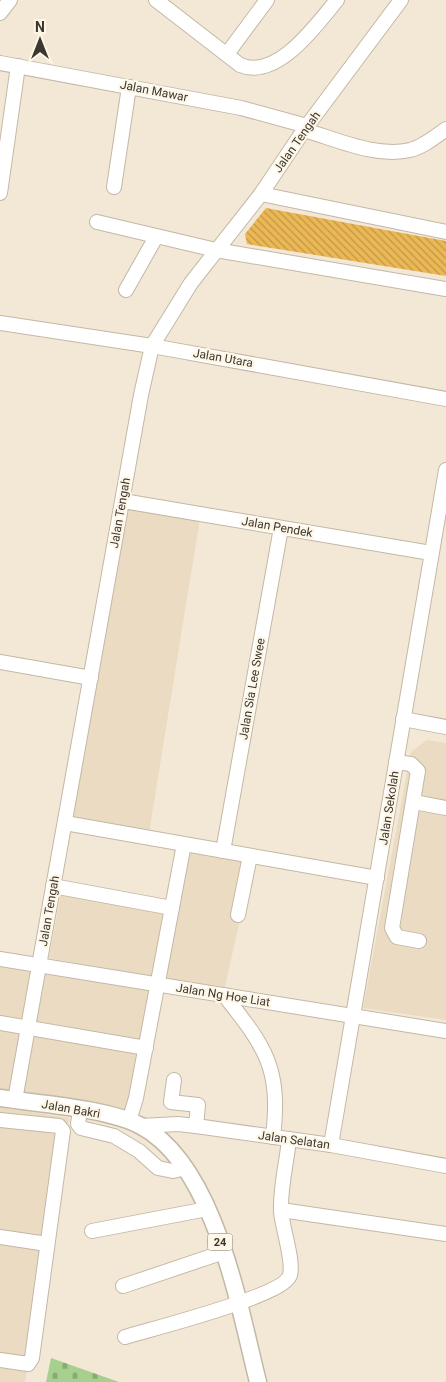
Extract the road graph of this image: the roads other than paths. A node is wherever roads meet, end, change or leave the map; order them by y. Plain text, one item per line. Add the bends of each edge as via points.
1 (10, 0) edge
2 (156, 0) edge
3 (267, 0) edge
4 (337, 0) edge
5 (401, 0) edge
6 (0, 13) edge
7 (227, 54) junction
8 (0, 63) edge
9 (18, 66) junction
10 (129, 87) junction
11 (306, 128) junction
12 (446, 129) edge
13 (114, 187) dead end
14 (0, 192) edge
15 (261, 194) junction
16 (97, 222) dead end
17 (446, 232) edge
18 (156, 237) junction
19 (216, 250) junction
20 (446, 289) edge
21 (126, 290) dead end
22 (0, 323) edge
23 (152, 346) junction
24 (446, 399) edge
25 (446, 470) edge
26 (123, 500) junction
27 (281, 528) junction
28 (430, 553) junction
29 (0, 662) edge
30 (91, 678) junction
31 (403, 719) junction
32 (446, 727) edge
33 (396, 762) junction
34 (414, 802) junction
35 (446, 808) edge
36 (65, 823) junction
37 (184, 844) junction
38 (223, 851) junction
39 (250, 856) junction
40 (377, 877) junction
41 (400, 880) junction
42 (53, 886) junction
43 (172, 908) junction
44 (238, 915) dead end
45 (419, 940) dead end
46 (0, 959) edge
47 (39, 965) junction
48 (158, 984) junction
49 (224, 995) junction
50 (351, 1016) junction
51 (0, 1023) edge
52 (28, 1028) junction
53 (446, 1031) edge
54 (146, 1048) junction
55 (174, 1080) dead end
56 (4, 1098) edge
57 (80, 1110) junction
58 (135, 1113) junction
59 (0, 1120) edge
60 (196, 1126) junction
61 (272, 1137) junction
62 (289, 1139) junction
63 (331, 1145) junction
64 (446, 1166) edge
65 (186, 1168) junction
66 (207, 1209) junction
67 (281, 1210) junction
68 (92, 1231) dead end
69 (446, 1234) edge
70 (0, 1237) edge
71 (48, 1244) junction
72 (224, 1252) junction
73 (123, 1286) dead end
74 (238, 1303) junction
75 (125, 1337) dead end
76 (0, 1360) edge
77 (258, 1382) edge

1 - 6 street
2 - 7 street
3 - 7 street
4 - 7 street via 293,50 271,64 243,66
5 - 11 street, Jalan Tengah
8 - 9 street, Jalan Mawar
9 - 10 street, Jalan Mawar
9 - 14 street
10 - 11 street, Jalan Mawar via 241,108
10 - 13 street
11 - 12 street, Jalan Mawar via 370,149 390,152 410,150
11 - 15 street, Jalan Tengah
15 - 17 street
15 - 19 street, Jalan Tengah
16 - 18 street
18 - 19 street
18 - 21 street
19 - 20 street
19 - 23 street, Jalan Tengah
22 - 23 street, Jalan Utara
23 - 24 street, Jalan Utara
23 - 26 street, Jalan Tengah
25 - 28 street, Jalan Sekolah
26 - 27 street, Jalan Pendek
26 - 30 street, Jalan Tengah
27 - 28 street, Jalan Pendek
27 - 38 street, Jalan Sia Lee Swee
28 - 31 street, Jalan Sekolah
29 - 30 street
30 - 36 street, Jalan Tengah
31 - 32 street
31 - 33 street, Jalan Sekolah
33 - 34 street via 411,764 418,771
33 - 40 street, Jalan Sekolah
34 - 35 street
34 - 41 street
36 - 37 street
36 - 42 street, Jalan Tengah
37 - 38 street
37 - 43 street
38 - 39 street
39 - 40 street
39 - 44 street
40 - 41 street
40 - 50 street, Jalan Sekolah
41 - 45 street via 392,931 398,936
42 - 43 street
42 - 47 street, Jalan Tengah
43 - 48 street
46 - 47 street, Jalan Ng Hoe Liat
47 - 48 street, Jalan Ng Hoe Liat
47 - 52 street, Jalan Tengah
48 - 49 street, Jalan Ng Hoe Liat
48 - 54 street
49 - 50 street, Jalan Ng Hoe Liat
49 - 61 street via 265,1054 274,1079 276,1104
50 - 53 street, Jalan Ng Hoe Liat
50 - 63 street, Jalan Sekolah
51 - 52 street
52 - 54 street
52 - 56 street, Jalan Tengah
54 - 58 street
55 - 60 street via 171,1102 198,1106
56 - 57 main road, Jalan Bakri / 24
57 - 58 main road, Jalan Bakri / 24
57 - 65 street via 78,1124 81,1128 114,1136 139,1151 158,1168 174,1171
58 - 60 street, Jalan Selatan
58 - 65 main road, 24 via 166,1142
59 - 71 street via 62,1128
60 - 61 street, Jalan Selatan
61 - 62 street, Jalan Selatan
62 - 63 street, Jalan Selatan
62 - 67 street
63 - 64 street, Jalan Selatan
65 - 66 main road, 24
66 - 68 street
66 - 72 main road, 24
67 - 69 street
67 - 74 street via 291,1272 289,1278 277,1288
70 - 71 street
71 - 76 street via 32,1358 28,1364
72 - 73 street
72 - 74 main road, 24
74 - 75 street
74 - 77 main road, 24

